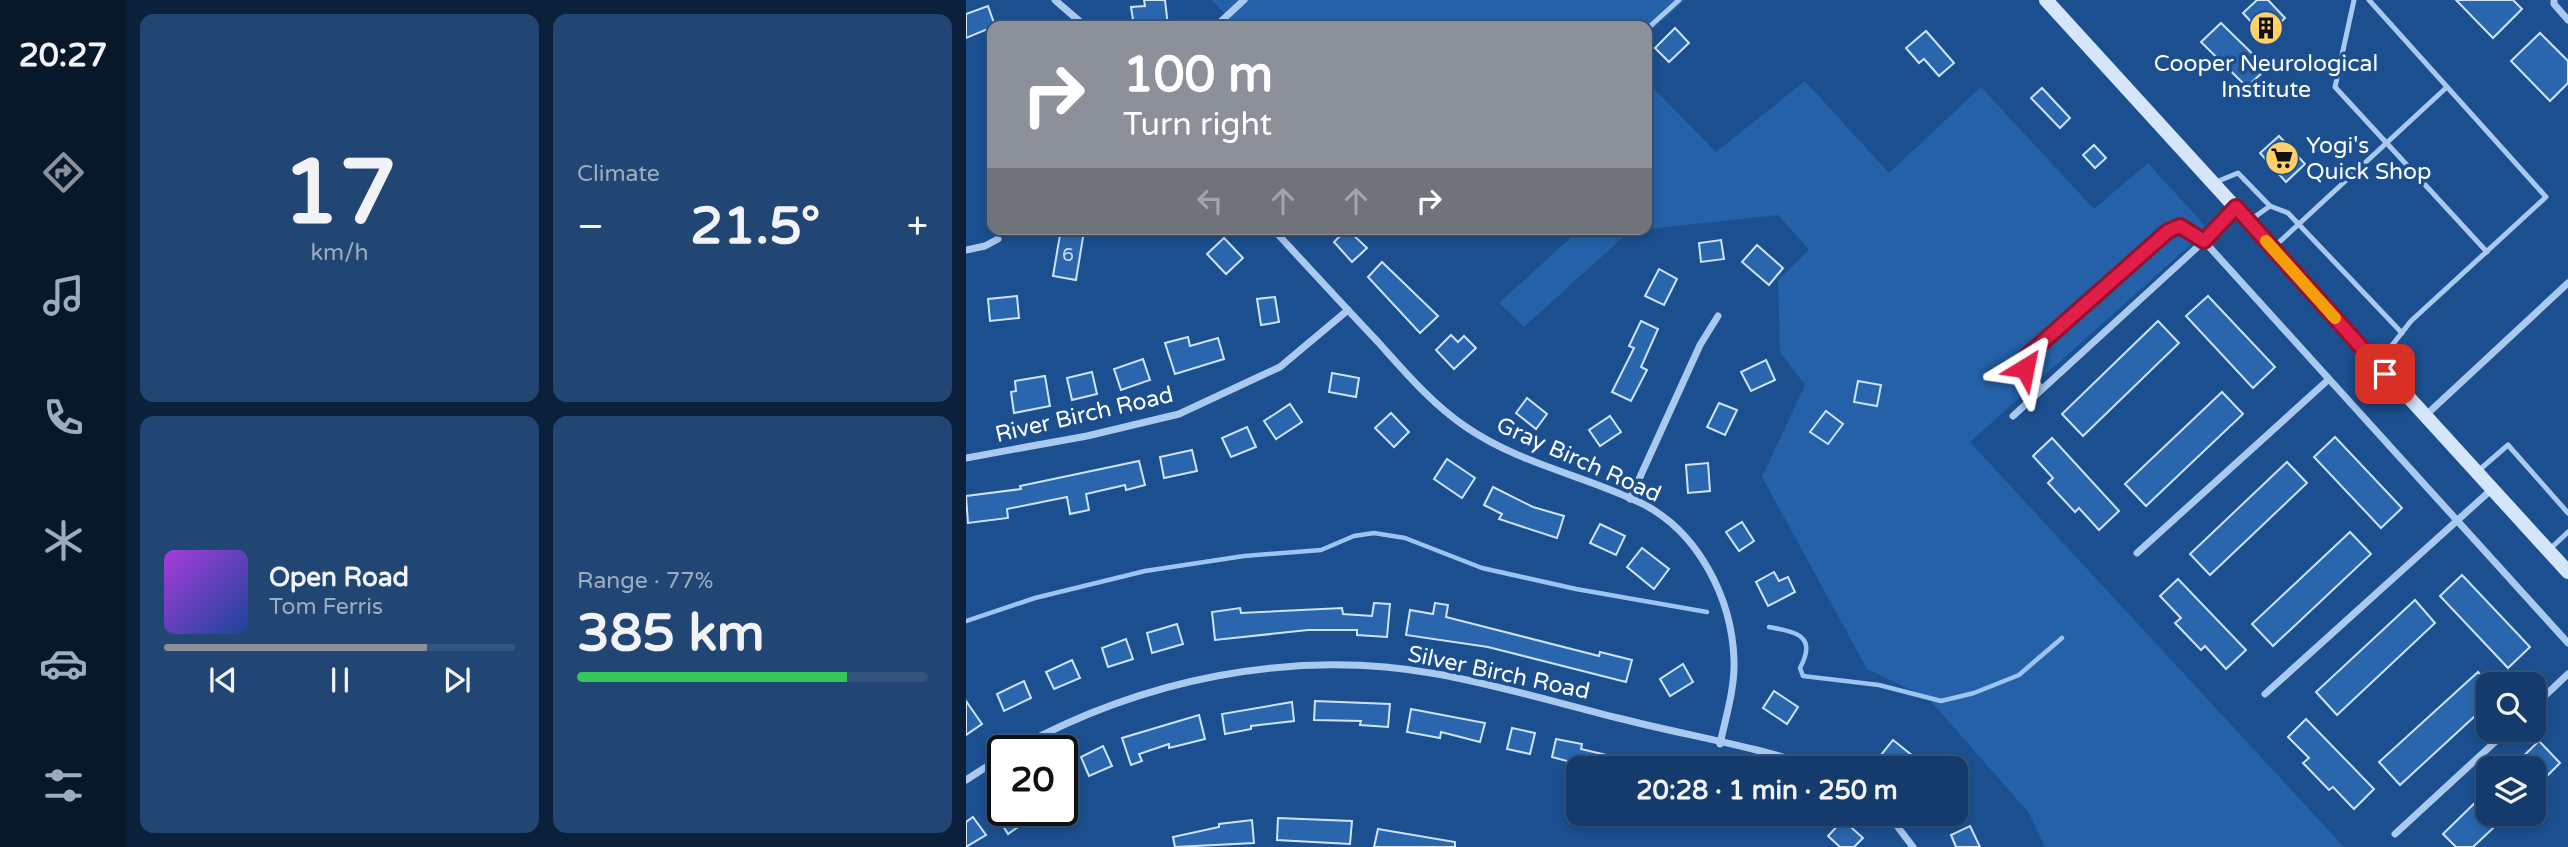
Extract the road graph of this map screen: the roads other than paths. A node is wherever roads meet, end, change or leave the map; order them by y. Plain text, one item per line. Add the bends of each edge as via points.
1 (1055, 0) edge
2 (1244, 0) edge
3 (1679, 0) edge
4 (2046, 0) edge
5 (2354, 0) edge
6 (2369, 0) edge
7 (2554, 0) edge
8 (2568, 20) edge
9 (1079, 21) edge
10 (1221, 21) edge
11 (1652, 24) edge
12 (2447, 87) junction
13 (2387, 143) junction
14 (2214, 183) junction
15 (2270, 206) junction
16 (2236, 207) junction
17 (2249, 222) junction
18 (2300, 224) junction
19 (1279, 235) edge
20 (998, 239) dead end
21 (2204, 241) junction
22 (2273, 248) junction
23 (966, 250) edge
24 (2487, 252) junction
25 (2568, 283) edge
26 (1348, 310) junction
27 (1718, 316) dead end
28 (2402, 333) junction
29 (2377, 365) junction
30 (2328, 380) junction
31 (2043, 389) junction
32 (2013, 416) dead end
33 (2424, 417) junction
34 (966, 457) edge
35 (2475, 473) junction
36 (2491, 490) junction
37 (1630, 499) junction
38 (2568, 513) edge
39 (2456, 520) junction
40 (2568, 532) edge
41 (2549, 551) junction
42 (2137, 553) dead end
43 (2568, 572) edge
44 (2568, 643) edge
45 (2568, 674) edge
46 (2264, 694) dead end
47 (2546, 695) edge
48 (1044, 735) edge
49 (2495, 742) edge
50 (1720, 744) junction
51 (1770, 756) edge
52 (987, 766) edge
53 (966, 780) edge
54 (1897, 826) edge
55 (2395, 834) dead end
56 (1913, 847) edge

1 - 9 street
2 - 10 street
3 - 11 lane
4 - 14 main road
5 - 13 lane via 2335,87
6 - 12 lane
7 - 8 street
12 - 13 lane
12 - 24 lane via 2546,197
13 - 18 lane
13 - 24 lane
14 - 15 lane via 2238,173
14 - 16 main road
15 - 17 lane
15 - 18 lane
16 - 17 main road
16 - 21 street
17 - 22 main road
18 - 22 lane
18 - 28 lane
19 - 26 street, Gray Birch Road
20 - 23 street
21 - 30 street
21 - 31 street
21 - 31 lane via 2175,226 2027,356 2025,368
22 - 29 main road
24 - 28 lane
25 - 33 street
26 - 34 street, River Birch Road via 1280,368 1179,414
26 - 37 street, Gray Birch Road via 1428,396 1465,426 1523,459
27 - 37 street via 1700,345
28 - 29 lane
29 - 33 main road
30 - 39 street
30 - 42 street
31 - 32 street
33 - 35 main road
35 - 36 main road
35 - 38 lane via 2508,445
36 - 39 street
36 - 41 main road
37 - 50 street, Gray Birch Road via 1661,516 1689,542 1727,610 1734,662
39 - 44 street
39 - 46 street
40 - 41 lane
41 - 43 main road
45 - 47 street
48 - 50 street, Silver Birch Road via 1085,714 1158,689 1231,673 1361,665 1437,674
49 - 55 street
50 - 51 street, Silver Birch Road
52 - 53 street
54 - 56 street

